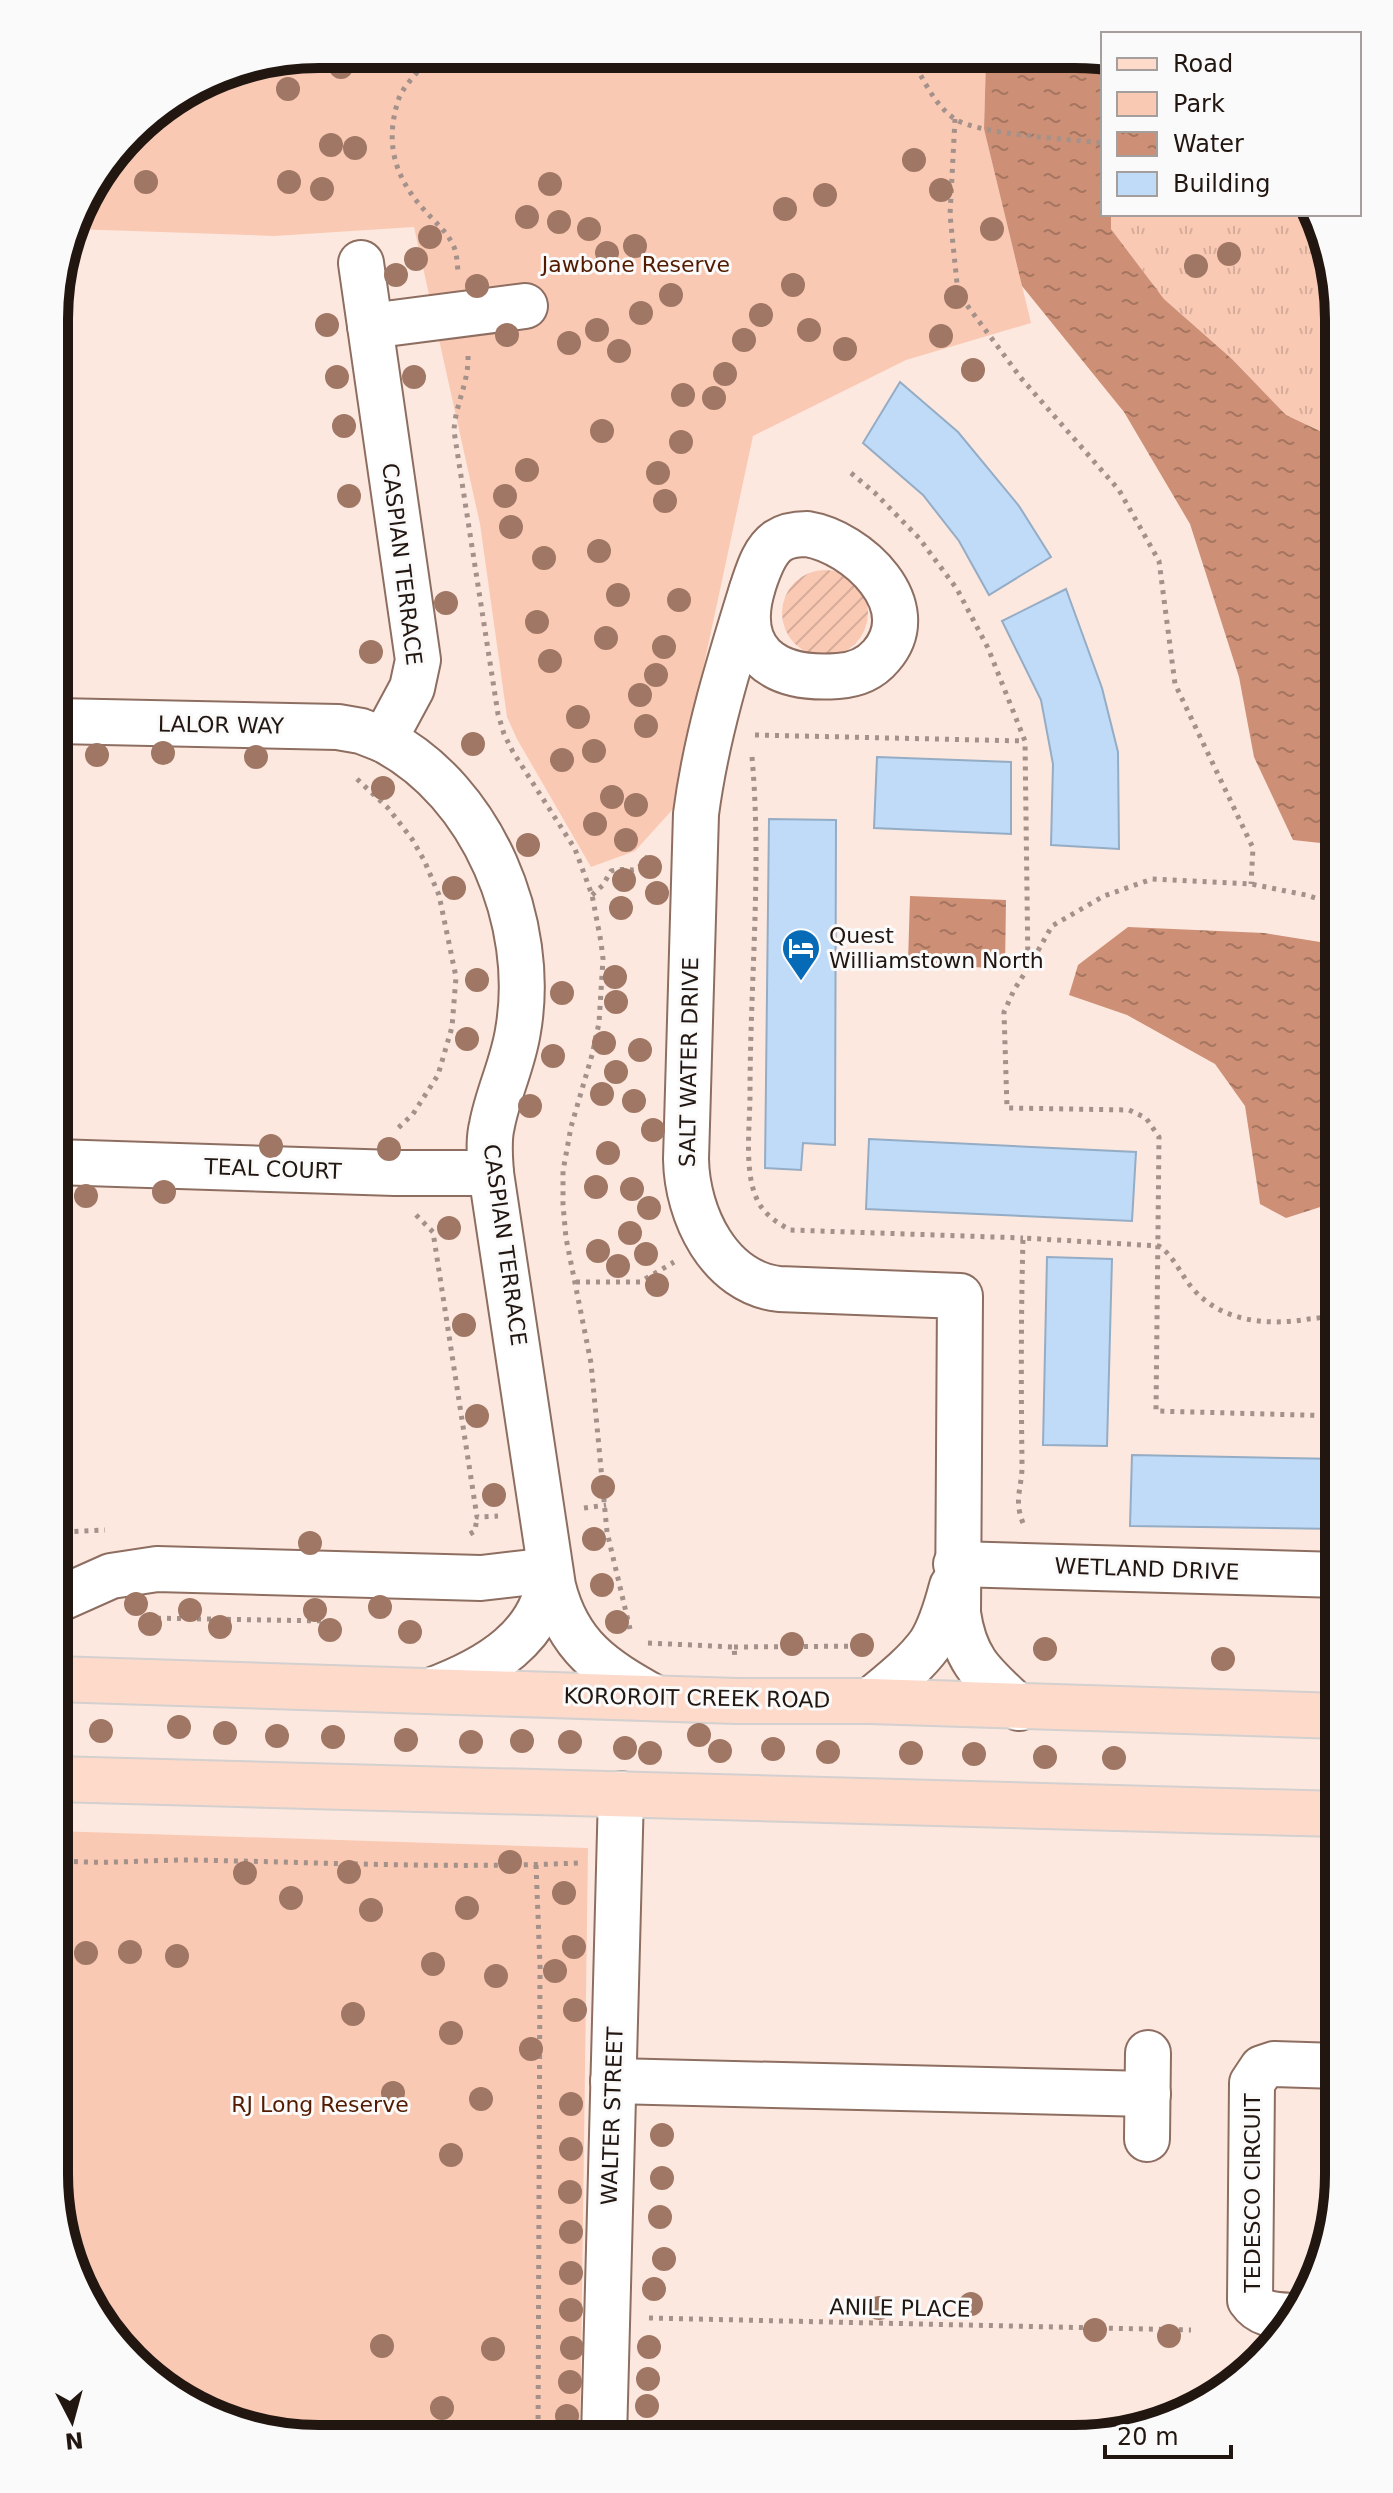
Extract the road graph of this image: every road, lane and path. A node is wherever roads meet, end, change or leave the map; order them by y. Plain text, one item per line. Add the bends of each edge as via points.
1 (917, 68) edge
2 (955, 119) junction
3 (1101, 143) edge
4 (361, 263) dead end
5 (525, 306) dead end
6 (370, 326) junction
7 (851, 473) dead end
8 (752, 589) junction
9 (811, 676) junction
10 (68, 721) edge
11 (726, 727) junction
12 (384, 740) junction
13 (1025, 741) junction
14 (347, 771) dead end
15 (696, 814) junction
16 (1251, 884) junction
17 (592, 895) dead end
18 (1325, 901) edge
19 (1028, 968) junction
20 (68, 1162) edge
21 (395, 1173) junction
22 (491, 1173) junction
23 (1023, 1238) junction
24 (709, 1240) junction
25 (1159, 1246) junction
26 (576, 1282) dead end
27 (1324, 1317) edge
28 (1324, 1416) edge
29 (606, 1505) dead end
30 (542, 1512) junction
31 (1024, 1525) dead end
32 (956, 1564) junction
33 (550, 1570) junction
34 (1324, 1575) edge
35 (68, 1587) edge
36 (930, 1644) junction
37 (734, 1647) dead end
38 (68, 1679) edge
39 (430, 1691) junction
40 (655, 1698) junction
41 (870, 1701) junction
42 (1019, 1708) junction
43 (1324, 1716) edge
44 (68, 1779) edge
45 (621, 1794) junction
46 (1324, 1814) edge
47 (619, 1859) junction
48 (68, 1862) edge
49 (536, 1865) junction
50 (1324, 2066) edge
51 (613, 2081) junction
52 (1147, 2139) dead end
53 (1281, 2315) edge
54 (607, 2317) junction
55 (1191, 2330) dead end
56 (538, 2425) edge
57 (604, 2425) edge

1 - 2 path via 937,102
2 - 3 path via 984,129
2 - 16 path via 950,215 958,293 1021,378 1119,490 1159,561 1175,684 1253,848
4 - 6 street, CASPIAN TERRACE
5 - 6 street
6 - 12 street, CASPIAN TERRACE via 418,660 412,688
7 - 13 path via 919,538 957,589 988,648
8 - 9 street via 747,624 756,648 778,668
8 - 9 street via 772,546 799,534 847,549 882,584 895,620 884,654 851,675
8 - 11 street, SALT WATER DRIVE
9 - 11 street via 744,672 734,677 724,688
10 - 12 street, LALOR WAY via 338,727
11 - 13 path
11 - 15 street, SALT WATER DRIVE
11 - 23 path via 757,809 750,1060 750,1176 756,1199 772,1220 790,1230
12 - 22 street, CASPIAN TERRACE via 439,781 468,818 500,876 514,924 520,959 519,1028 491,1126
13 - 19 path
14 - 21 path via 388,808 424,860 439,895 456,977 452,1027 438,1075 413,1114 394,1132
15 - 17 path via 662,838 643,866 611,871
15 - 24 street, SALT WATER DRIVE via 686,1172 694,1209
16 - 18 path
16 - 19 path via 1152,879 1104,896 1052,926
19 - 25 path via 1004,1012 1007,1108 1129,1110 1146,1118 1159,1137
20 - 21 street, TEAL COURT
21 - 22 street, TEAL COURT
21 - 30 path via 397,1211 410,1211 433,1232 477,1517
22 - 30 street, CASPIAN TERRACE
23 - 25 path
23 - 31 path via 1023,1467 1017,1493
24 - 26 path via 640,1282
24 - 32 street, SALT WATER DRIVE via 731,1268 769,1288 960,1296
25 - 27 path via 1212,1307 1251,1321 1284,1324
25 - 28 path via 1156,1411
29 - 30 path
30 - 33 street, CASPIAN TERRACE
32 - 34 street, WETLAND DRIVE
32 - 36 street, SALT WATER DRIVE via 947,1605
32 - 42 street, SALT WATER DRIVE via 965,1646 975,1665
33 - 35 street via 481,1578 167,1569
33 - 39 street, CASPIAN TERRACE via 543,1603 519,1641 474,1673
33 - 40 street, CASPIAN TERRACE via 573,1636 611,1672
36 - 37 path
36 - 41 street, SALT WATER DRIVE
38 - 39 main road, KOROROIT CREEK ROAD
39 - 40 main road, KOROROIT CREEK ROAD
40 - 41 main road, KOROROIT CREEK ROAD
41 - 42 main road, KOROROIT CREEK ROAD
42 - 43 main road, KOROROIT CREEK ROAD
44 - 45 main road
45 - 46 main road
45 - 47 street, WALTER STREET
47 - 49 path
47 - 51 street, WALTER STREET
48 - 49 path
49 - 56 path
50 - 53 street, TEDESCO CIRCUIT via 1274,2064 1262,2068 1252,2083 1250,2300 1257,2309
51 - 52 street via 1148,2074
51 - 54 street, WALTER STREET
54 - 55 path, ANILE PLACE
54 - 57 street, WALTER STREET

